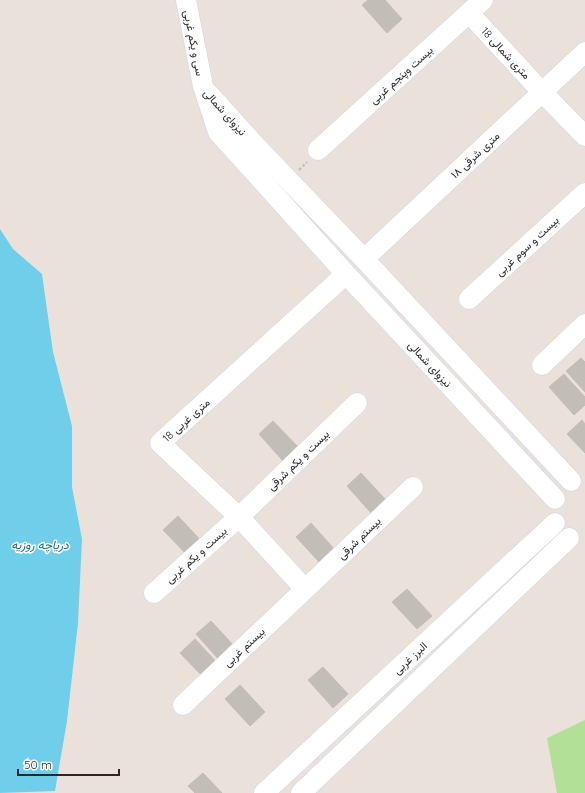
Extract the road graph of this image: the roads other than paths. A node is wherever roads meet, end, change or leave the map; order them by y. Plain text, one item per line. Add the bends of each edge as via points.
1 (186, 0) edge
2 (476, 7) edge
3 (585, 52) edge
4 (203, 86) junction
5 (542, 92) junction
6 (585, 136) edge
7 (318, 150) road end
8 (585, 193) edge
9 (364, 259) junction
10 (346, 274) junction
11 (469, 299) dead end
12 (585, 324) edge
13 (542, 365) dead end
14 (357, 403) dead end
15 (578, 481) edge
16 (413, 487) dead end
17 (555, 499) junction
18 (239, 517) junction
19 (555, 523) junction
20 (577, 540) edge
21 (305, 589) junction
22 (154, 593) dead end
23 (183, 705) dead end
24 (264, 793) edge
25 (301, 793) edge

1 - 4 street, سی و یکم غربی
2 - 5 street, 18 متری شمالی
2 - 7 street, بیست وپنجم غربی
3 - 5 street, ۱۸ متری شرقی
4 - 9 street, نیزوای شمالی via 254,144
4 - 10 street, نیزوای شمالی via 218,132
5 - 6 street, 18 متری شمالی
5 - 9 street, ۱۸ متری شرقی
8 - 11 street, بیست و سوم غربی
9 - 15 street, نیزوای شمالی
10 - 17 street, نیزوای شمالی
10 - 18 street, 18 متری غربی via 160,443
12 - 13 street
14 - 18 street, بیست و یکم شرقی
15 - 17 street via 558,493
16 - 21 street, بیستم شرقی
17 - 19 street via 552,513
18 - 21 street, 18 متری غربی
18 - 22 street, بیست و یکم غربی
19 - 20 street via 560,532
19 - 24 street, البرز غربی
20 - 25 street, البرز غربی
21 - 23 street, بیستم غربی

